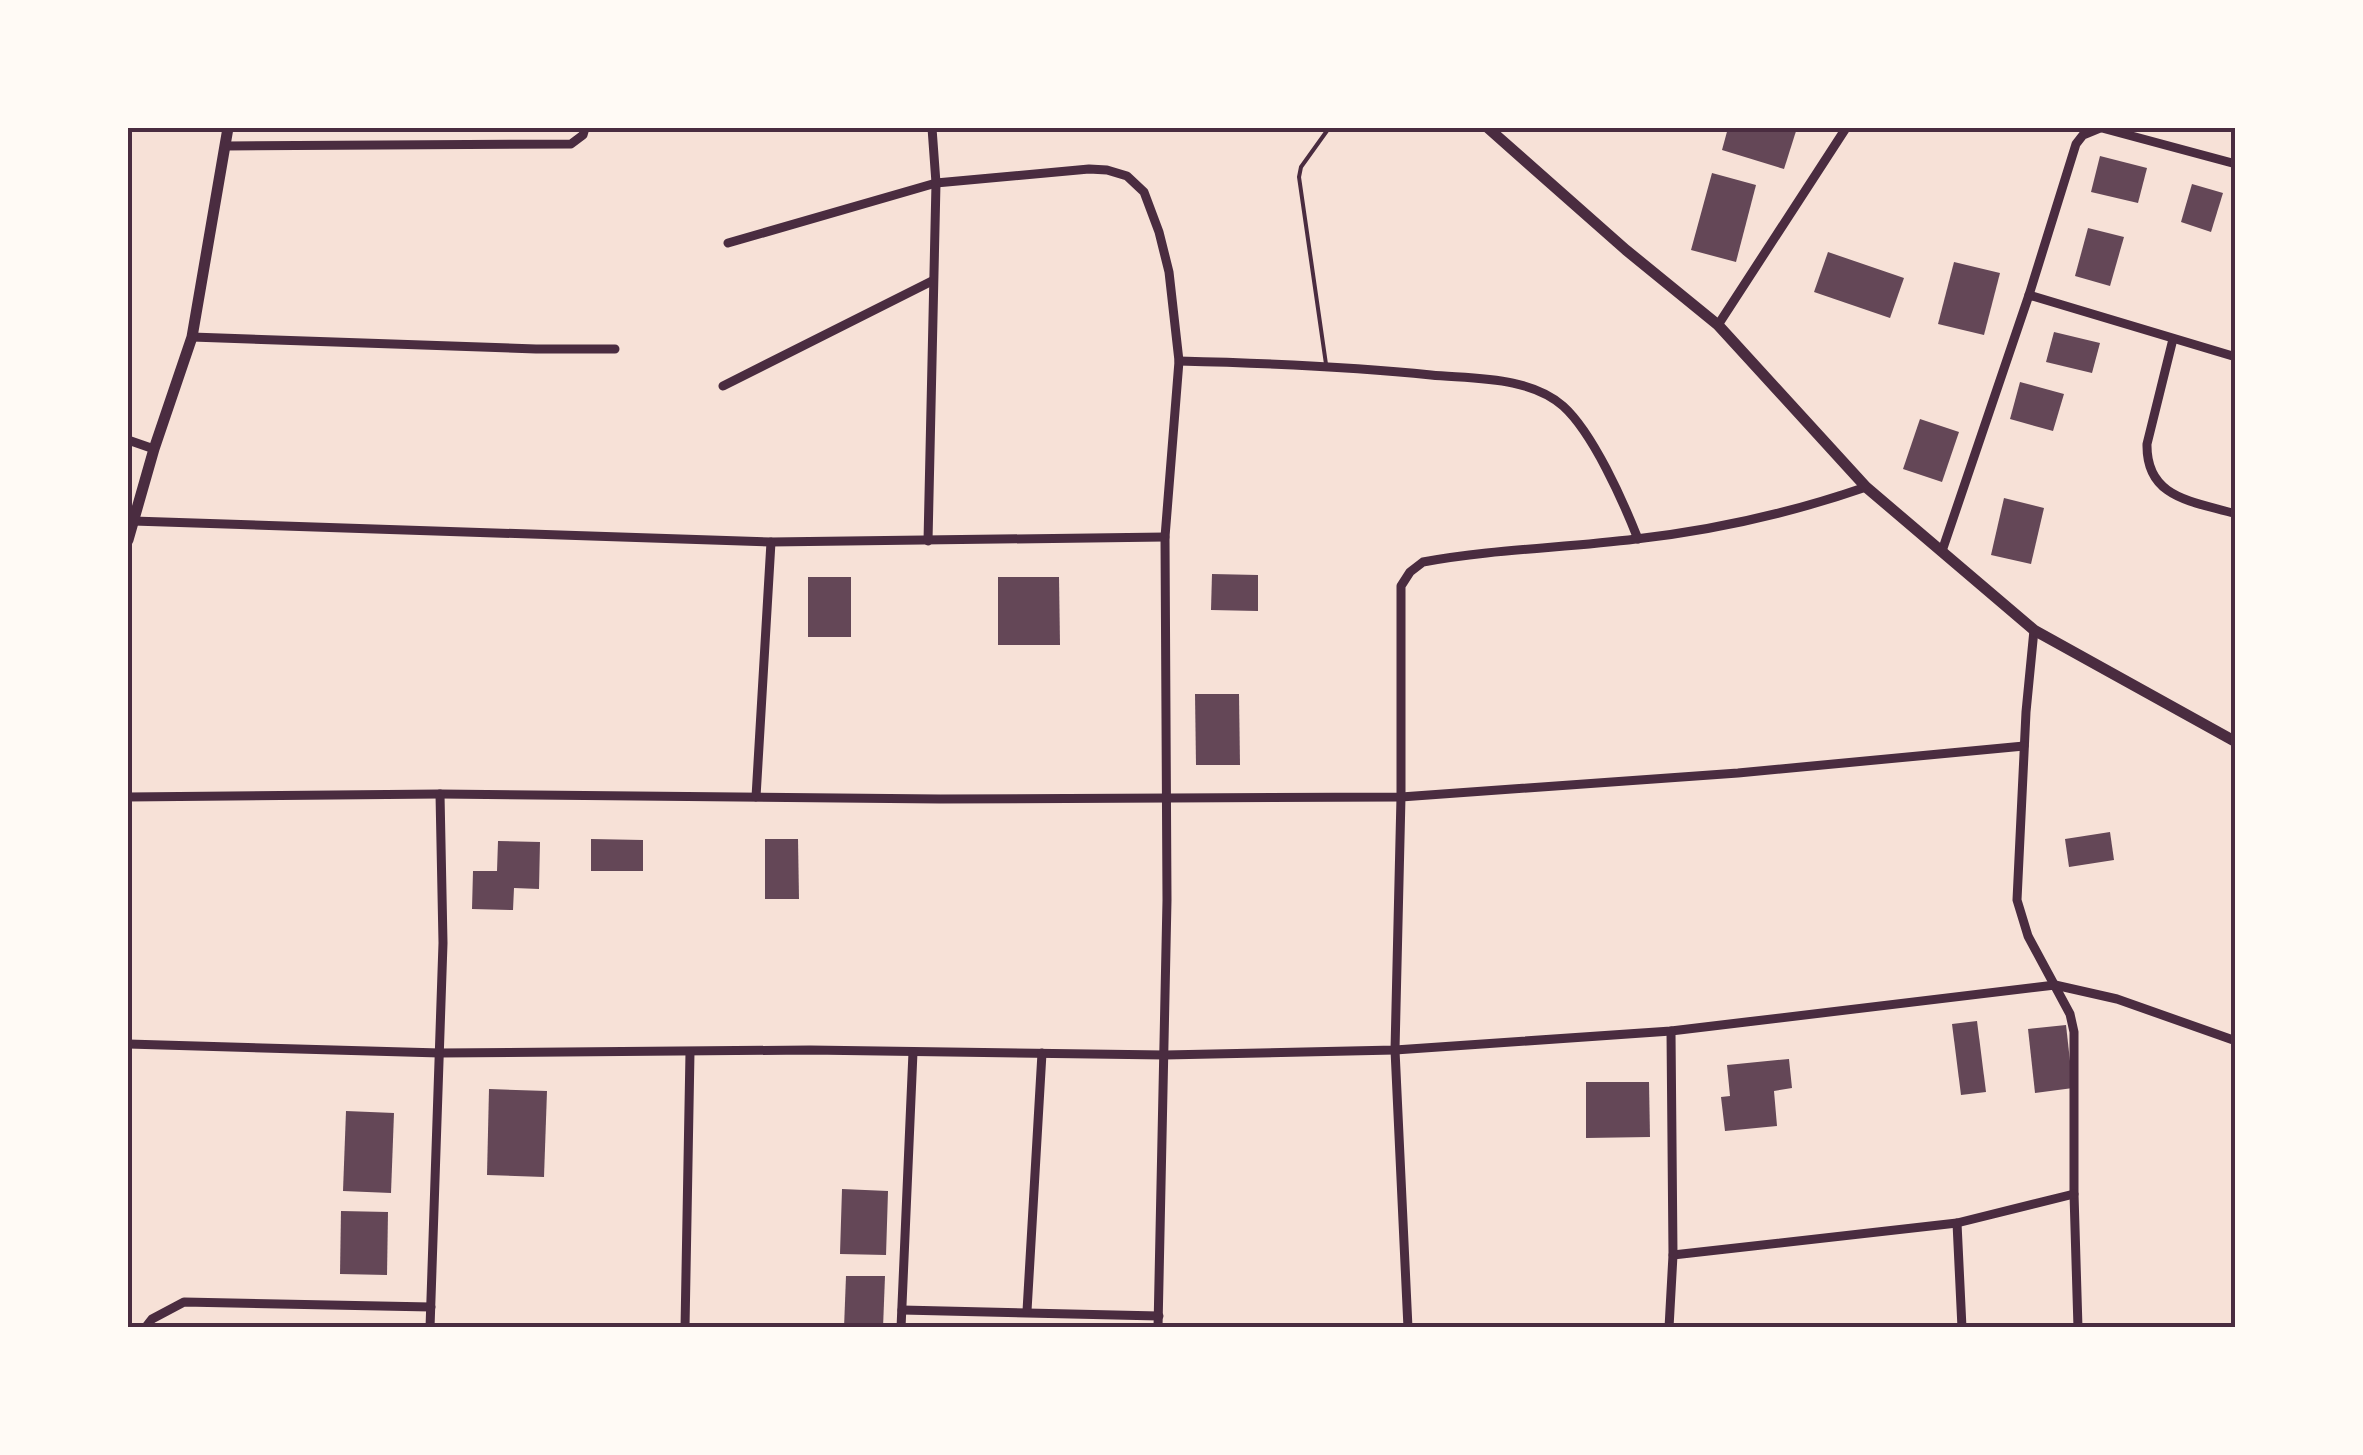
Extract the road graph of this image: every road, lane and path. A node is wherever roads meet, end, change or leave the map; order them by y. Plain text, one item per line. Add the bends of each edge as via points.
1 (228, 128) edge
2 (585, 128) edge
3 (932, 128) edge
4 (1329, 128) edge
5 (1488, 128) edge
6 (1846, 128) edge
7 (2101, 128) edge
8 (226, 146) junction
9 (2236, 164) edge
10 (936, 184) junction
11 (728, 243) dead end
12 (932, 280) junction
13 (2030, 295) junction
14 (1718, 326) junction
15 (192, 337) junction
16 (2173, 339) junction
17 (614, 349) dead end
18 (2236, 357) edge
19 (1178, 361) junction
20 (1326, 364) junction
21 (723, 386) dead end
22 (128, 440) edge
23 (154, 448) junction
24 (1866, 487) junction
25 (2236, 514) edge
26 (132, 521) junction
27 (1165, 537) junction
28 (1638, 539) junction
29 (128, 540) edge
30 (928, 541) junction
31 (771, 542) junction
32 (1942, 551) junction
33 (2034, 630) junction
34 (2236, 742) edge
35 (2024, 746) junction
36 (440, 794) junction
37 (128, 797) edge
38 (1166, 797) junction
39 (1401, 797) junction
40 (756, 798) junction
41 (2054, 986) junction
42 (1671, 1031) junction
43 (2236, 1041) edge
44 (128, 1044) edge
45 (1396, 1050) junction
46 (690, 1052) junction
47 (913, 1052) junction
48 (440, 1053) junction
49 (1042, 1053) junction
50 (1165, 1055) junction
51 (2074, 1194) junction
52 (1957, 1223) junction
53 (1673, 1255) junction
54 (431, 1307) junction
55 (902, 1310) junction
56 (1027, 1310) junction
57 (1158, 1322) edge
58 (145, 1328) edge
59 (430, 1328) edge
60 (685, 1328) edge
61 (901, 1328) edge
62 (1408, 1328) edge
63 (1670, 1328) edge
64 (1962, 1328) edge
65 (2078, 1328) edge

1 - 8 street
2 - 8 street via 571,144
3 - 10 street
4 - 20 lane via 1298,178
5 - 14 street
6 - 14 street
7 - 9 street
7 - 13 street via 2076,144
8 - 15 street
10 - 11 street
10 - 12 street
10 - 19 street via 1089,169 1137,183 1165,250
12 - 21 street
12 - 30 street
13 - 16 street
13 - 32 street
14 - 24 street
15 - 17 street
15 - 23 street
16 - 18 street
16 - 25 street via 2147,461 2154,480 2180,498
19 - 20 street
19 - 27 street
20 - 28 street via 1501,382 1543,394 1578,422
22 - 23 street
23 - 26 street
24 - 28 street via 1776,516
24 - 32 street
26 - 29 street
26 - 31 street
27 - 30 street
27 - 38 street
28 - 39 street via 1441,559 1410,572 1398,603
30 - 31 street
31 - 40 street
32 - 33 street
33 - 34 street
33 - 35 street
35 - 39 street
35 - 41 street via 2017,900
36 - 37 street
36 - 40 street
36 - 48 street
38 - 39 street
38 - 40 street
38 - 50 street
39 - 45 street
41 - 42 street
41 - 43 street via 2116,999
41 - 51 street via 2070,1014 2077,1053
42 - 45 street
42 - 53 street
44 - 48 street
45 - 50 street
45 - 62 street
46 - 47 street
46 - 48 street
46 - 60 street
47 - 49 street
47 - 55 street
48 - 54 street
49 - 50 street
49 - 56 street
50 - 57 street
51 - 52 street
51 - 65 street
52 - 53 street
52 - 64 street
53 - 63 street
54 - 58 street via 184,1302
54 - 59 street
55 - 56 street
55 - 61 street
56 - 57 street

